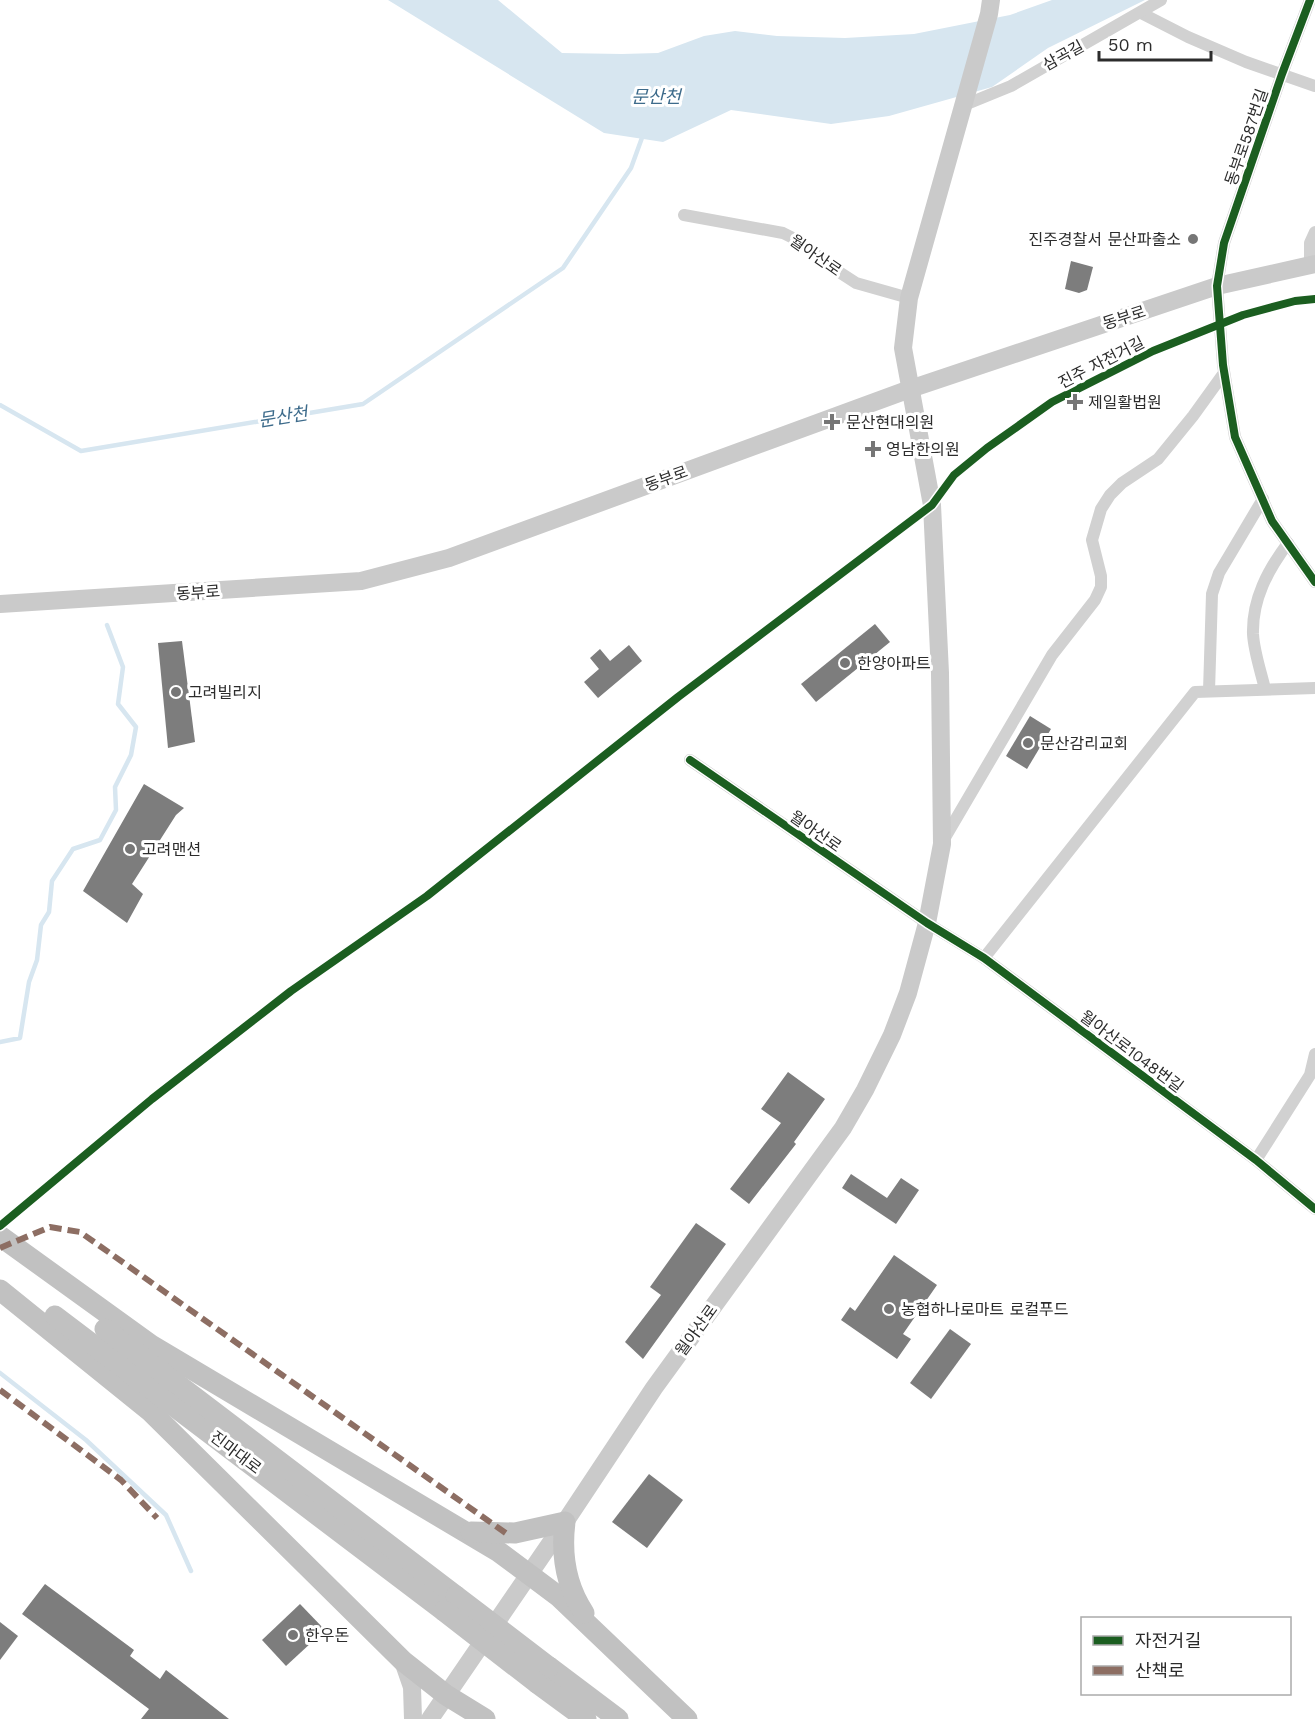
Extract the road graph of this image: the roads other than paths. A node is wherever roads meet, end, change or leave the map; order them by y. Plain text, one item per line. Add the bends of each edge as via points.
1 (1161, 0) edge
2 (1310, 0) edge
3 (990, 7) edge
4 (1141, 13) junction
5 (1282, 74) junction
6 (1315, 86) edge
7 (962, 106) junction
8 (684, 215) dead end
9 (1315, 232) edge
10 (1312, 264) edge
11 (1217, 286) junction
12 (909, 298) junction
13 (1224, 373) junction
14 (910, 389) junction
15 (1263, 499) junction
16 (1288, 543) junction
17 (1315, 582) edge
18 (0, 604) edge
19 (1315, 688) edge
20 (1265, 689) junction
21 (1209, 691) junction
22 (690, 760) dead end
23 (942, 844) junction
24 (927, 923) junction
25 (984, 958) junction
26 (1315, 1054) edge
27 (1256, 1160) junction
28 (1315, 1209) edge
29 (0, 1236) edge
30 (0, 1251) edge
31 (0, 1275) edge
32 (34, 1289) junction
33 (0, 1290) edge
34 (565, 1522) junction
35 (465, 1532) junction
36 (528, 1573) junction
37 (598, 1634) junction
38 (403, 1661) junction
39 (543, 1675) junction
40 (446, 1695) junction
41 (413, 1719) edge
42 (430, 1719) edge
43 (485, 1719) edge
44 (586, 1719) edge
45 (618, 1719) edge
46 (687, 1719) edge

1 - 4 street, 삼곡길
2 - 5 street, 동부로587번길
3 - 7 main road, 월아산로
4 - 5 street via 1246,62
4 - 7 street, 삼곡길 via 1011,86
5 - 6 street
5 - 11 street, 동부로587번길 via 1224,243
7 - 12 main road, 월아산로
8 - 12 street, 월아산로 via 783,233 856,283
9 - 10 street
10 - 11 main road, 동부로
11 - 13 street, 동부로587번길
11 - 14 main road, 동부로
12 - 14 main road, 월아산로 via 903,348
13 - 15 street, 동부로587번길 via 1235,437
13 - 23 street via 1158,459 1122,483 1101,509 1092,540 1101,576 1095,600 1052,655
14 - 18 main road, 동부로 via 449,558 361,581
14 - 23 main road, 월아산로 via 932,505 940,673
15 - 16 street, 동부로587번길 via 1272,521
15 - 21 street via 1219,573 1212,594
16 - 17 street, 동부로587번길
16 - 20 street via 1271,567 1255,608 1253,635
19 - 20 street
20 - 21 street
21 - 25 street via 1195,692
22 - 24 street, 월아산로
23 - 24 main road, 월아산로
24 - 25 street, 월아산로1048번길
24 - 34 main road, 월아산로 via 917,966 892,1035 843,1128 654,1388
25 - 27 street, 월아산로1048번길
26 - 27 street via 1310,1075
27 - 28 street, 월아산로1048번길
29 - 32 highway
30 - 32 highway
31 - 32 highway
32 - 33 highway
32 - 35 highway via 151,1345
32 - 38 highway via 150,1411
32 - 39 highway, 진마대로, bridge
34 - 35 highway via 507,1534
34 - 36 main road, 월아산로
34 - 37 highway via 564,1560 572,1590
35 - 36 highway
36 - 37 highway
36 - 40 main road, 월아산로
37 - 46 highway
38 - 40 highway
38 - 41 main road via 412,1687
39 - 44 highway
39 - 45 highway
40 - 42 main road, 월아산로
40 - 43 highway

